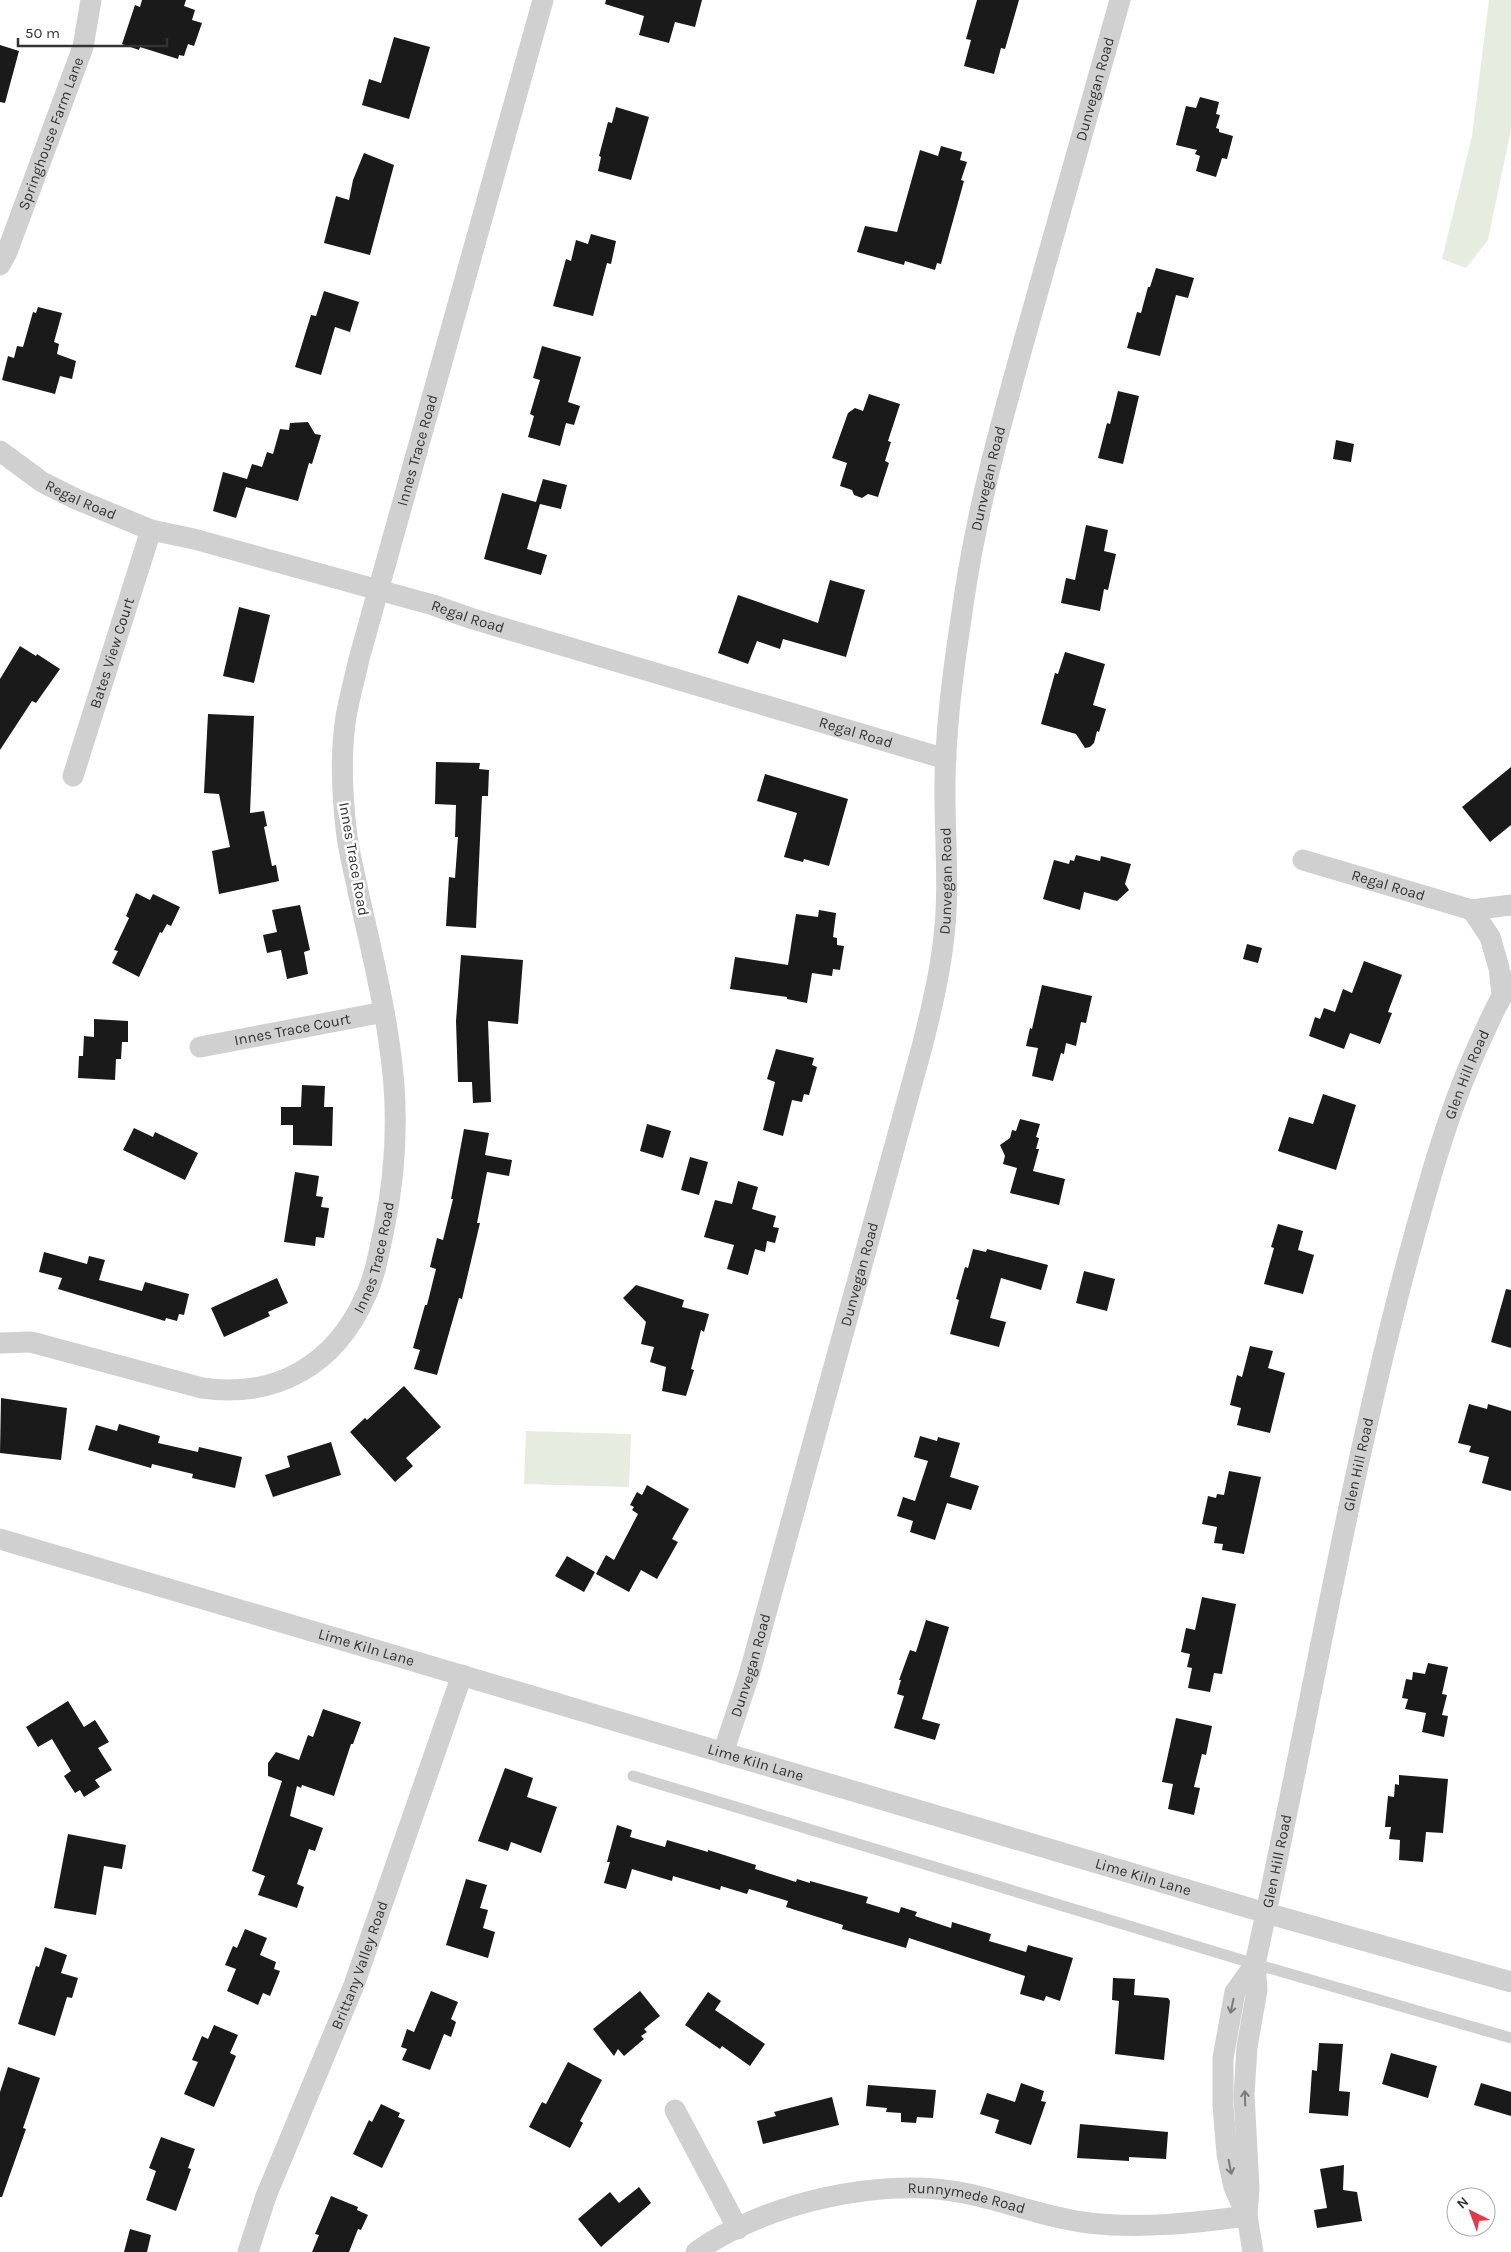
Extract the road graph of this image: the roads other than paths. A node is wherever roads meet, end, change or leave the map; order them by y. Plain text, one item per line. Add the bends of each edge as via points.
1 (91, 0) edge
2 (543, 0) edge
3 (1120, 0) edge
4 (0, 265) edge
5 (0, 451) edge
6 (151, 530) junction
7 (379, 591) junction
8 (946, 759) junction
9 (73, 776) dead end
10 (1303, 860) dead end
11 (1511, 905) edge
12 (1472, 910) junction
13 (1506, 988) edge
14 (384, 1012) junction
15 (200, 1047) dead end
16 (0, 1343) edge
17 (0, 1539) edge
18 (462, 1675) junction
19 (723, 1753) junction
20 (633, 1776) dead end
21 (1266, 1914) junction
22 (1254, 1964) junction
23 (1511, 1982) edge
24 (1227, 2032) junction
25 (1249, 2034) junction
26 (1511, 2038) edge
27 (675, 2110) dead end
28 (1236, 2126) junction
29 (1247, 2216) junction
30 (738, 2229) junction
31 (248, 2252) edge
32 (696, 2252) edge
33 (1253, 2252) edge

1 - 4 street, Springhouse Farm Lane via 83,47
2 - 7 street, Innes Trace Road
3 - 8 street, Dunvegan Road via 987,480 964,598
5 - 6 street, Regal Road via 42,482
6 - 7 street, Regal Road
6 - 9 street, Bates View Court
7 - 8 street, Regal Road
7 - 14 street, Innes Trace Road via 345,718 341,774 346,832
8 - 19 street, Dunvegan Road via 945,929 934,998 749,1675
10 - 12 street, Regal Road
11 - 12 street, Regal Road
12 - 13 street via 1490,937
13 - 21 street, Glen Hill Road via 1453,1105 1390,1326 1349,1503
14 - 15 street, Innes Trace Court
14 - 16 street, Innes Trace Road via 393,1071 396,1137 391,1196 376,1266 366,1294 350,1326 325,1354 312,1365 272,1385 218,1391 31,1342
17 - 18 street, Lime Kiln Lane
18 - 19 street, Lime Kiln Lane
18 - 31 street, Brittany Valley Road via 354,1985 266,2196
19 - 21 street, Lime Kiln Lane
20 - 22 lane
21 - 22 street, Glen Hill Road
21 - 23 street, Lime Kiln Lane
22 -> 24 street, Glen Hill Road via 1234,1992
22 - 25 street, Glen Hill Road via 1257,1990
22 - 26 lane
24 - 25 street
24 - 28 street, Glen Hill Road via 1223,2058
28 -> 25 street, Glen Hill Road
27 - 30 street
28 - 29 street, Glen Hill Road via 1227,2154 1234,2186
29 - 30 street, Runnymede Road via 1166,2226 1087,2223 963,2192 882,2188 830,2196 775,2212
29 - 33 street, Glen Hill Road
30 - 32 street, Runnymede Road

